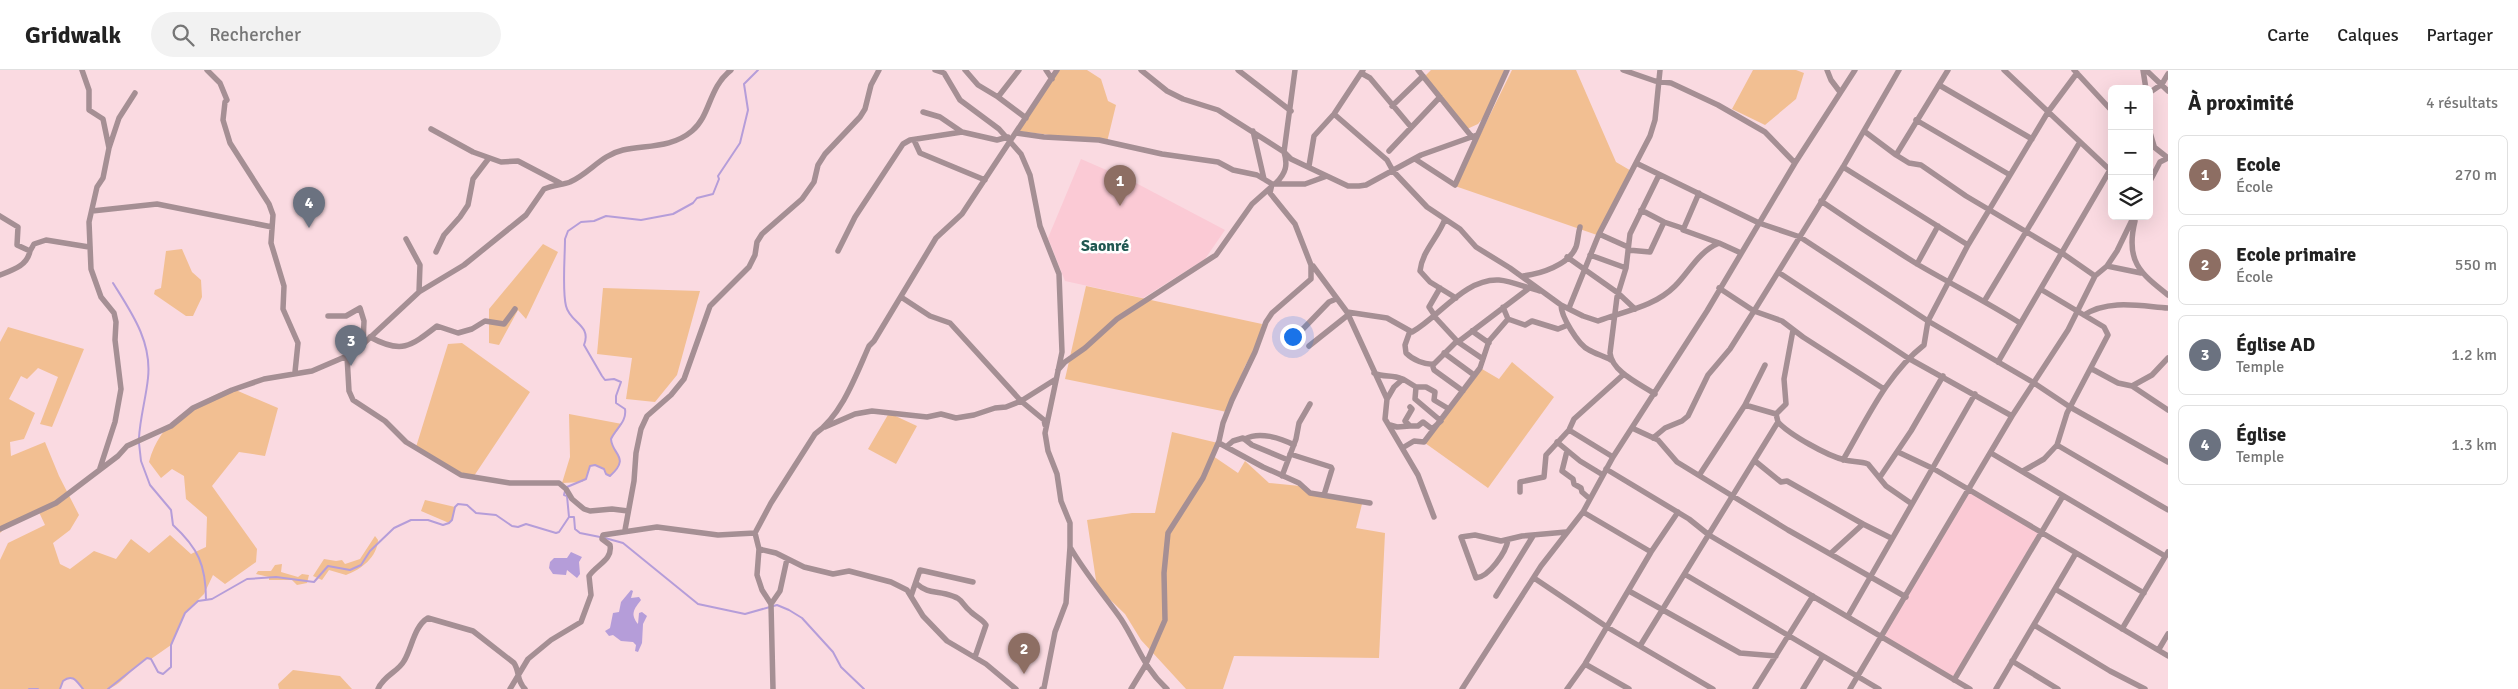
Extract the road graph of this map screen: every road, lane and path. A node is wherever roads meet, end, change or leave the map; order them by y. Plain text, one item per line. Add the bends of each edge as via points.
1 (82, 70) edge
2 (207, 70) edge
3 (731, 70) edge
4 (879, 70) edge
5 (935, 70) edge
6 (965, 70) edge
7 (1019, 70) edge
8 (1046, 70) edge
9 (1057, 70) edge
10 (1142, 70) edge
11 (1154, 70) edge
12 (1238, 70) edge
13 (1418, 70) edge
14 (1507, 70) edge
15 (1624, 70) edge
16 (1660, 70) edge
17 (1827, 70) edge
18 (1855, 70) edge
19 (1899, 70) edge
20 (1948, 70) edge
21 (2004, 70) edge
22 (2145, 70) edge
23 (1293, 71) edge
24 (1362, 71) edge
25 (943, 72) edge
26 (2075, 72) edge
27 (2168, 74) edge
28 (1424, 76) junction
29 (1149, 77) junction
30 (1052, 79) junction
31 (1658, 82) junction
32 (2162, 84) junction
33 (1939, 85) junction
34 (2146, 85) edge
35 (2153, 90) edge
36 (2168, 91) edge
37 (1840, 92) junction
38 (136, 93) dead end
39 (998, 97) junction
40 (1440, 97) junction
41 (1392, 106) junction
42 (2108, 107) edge
43 (1291, 111) junction
44 (923, 112) dead end
45 (2048, 112) junction
46 (1334, 114) junction
47 (1026, 118) junction
48 (1916, 120) junction
49 (1411, 127) junction
50 (431, 129) dead end
51 (1253, 131) junction
52 (1864, 131) junction
53 (962, 132) junction
54 (1018, 132) junction
55 (1474, 136) junction
56 (2032, 139) junction
57 (914, 140) junction
58 (1008, 140) junction
59 (2080, 142) junction
60 (2153, 146) edge
61 (109, 148) junction
62 (1389, 151) dead end
63 (1284, 152) junction
64 (1896, 155) junction
65 (489, 158) junction
66 (1415, 158) junction
67 (2168, 158) edge
68 (1795, 163) junction
69 (1638, 164) junction
70 (1309, 166) junction
71 (1843, 167) junction
72 (2108, 168) edge
73 (1393, 171) junction
74 (1659, 175) junction
75 (2010, 175) junction
76 (2109, 175) edge
77 (2153, 175) edge
78 (1327, 176) junction
79 (1264, 179) junction
80 (985, 180) junction
81 (562, 184) junction
82 (1273, 185) junction
83 (1699, 193) junction
84 (1822, 201) junction
85 (1989, 209) junction
86 (1641, 210) junction
87 (92, 211) junction
88 (0, 216) edge
89 (1444, 219) junction
90 (2133, 220) edge
91 (2134, 220) edge
92 (1664, 222) junction
93 (1759, 222) junction
94 (1938, 226) junction
95 (272, 227) junction
96 (1580, 227) dead end
97 (1682, 228) junction
98 (2026, 231) junction
99 (1599, 234) junction
100 (1800, 237) junction
101 (406, 239) dead end
102 (1718, 242) junction
103 (1968, 245) junction
104 (89, 247) junction
105 (1628, 249) junction
106 (30, 251) junction
107 (838, 251) dead end
108 (436, 252) dead end
109 (1741, 253) junction
110 (2062, 253) junction
111 (1590, 255) junction
112 (1567, 257) junction
113 (1917, 264) junction
114 (1311, 265) junction
115 (2107, 266) junction
116 (1583, 268) junction
117 (1626, 268) junction
118 (1778, 272) junction
119 (2141, 273) junction
120 (0, 276) edge
121 (1523, 276) junction
122 (2095, 276) junction
123 (1947, 281) junction
124 (1440, 288) junction
125 (1719, 288) junction
126 (1528, 289) junction
127 (2042, 290) junction
128 (419, 292) junction
129 (1544, 292) junction
130 (1618, 293) junction
131 (2168, 295) edge
132 (901, 297) junction
133 (1456, 298) junction
134 (1336, 299) junction
135 (1985, 300) junction
136 (1561, 305) junction
137 (1504, 307) junction
138 (1569, 308) junction
139 (2168, 308) edge
140 (1635, 309) junction
141 (515, 310) dead end
142 (2077, 311) junction
143 (1754, 312) junction
144 (1347, 313) junction
145 (1615, 315) junction
146 (2084, 315) junction
147 (328, 316) dead end
148 (1435, 316) junction
149 (1508, 319) junction
150 (1928, 321) junction
151 (2020, 323) junction
152 (1568, 325) junction
153 (1793, 330) junction
154 (1301, 331) dead end
155 (1410, 331) junction
156 (1472, 331) junction
157 (370, 338) junction
158 (1457, 341) junction
159 (1489, 343) junction
160 (363, 344) junction
161 (1309, 346) dead end
162 (1444, 353) junction
163 (347, 356) junction
164 (1908, 358) junction
165 (2168, 358) edge
166 (1483, 359) junction
167 (1610, 360) junction
168 (1998, 362) junction
169 (1432, 364) junction
170 (1765, 365) dead end
171 (2092, 368) junction
172 (295, 372) junction
173 (1374, 373) junction
174 (1624, 374) junction
175 (1056, 375) junction
176 (1474, 375) junction
177 (1943, 376) junction
178 (1402, 379) junction
179 (2034, 383) junction
180 (2132, 386) junction
181 (1416, 387) junction
182 (1884, 389) junction
183 (1463, 391) junction
184 (1655, 394) junction
185 (1975, 394) junction
186 (1387, 399) junction
187 (1021, 401) junction
188 (1310, 404) dead end
189 (1745, 405) junction
190 (1410, 406) dead end
191 (2070, 407) junction
192 (1449, 410) junction
193 (2168, 410) edge
194 (1776, 414) junction
195 (2012, 416) junction
196 (1441, 421) junction
197 (1778, 422) junction
198 (1045, 425) junction
199 (1390, 425) junction
200 (1410, 426) junction
201 (825, 427) junction
202 (1632, 428) junction
203 (1568, 430) junction
204 (1653, 438) junction
205 (1245, 439) junction
206 (1557, 442) junction
207 (1219, 443) junction
208 (1294, 445) junction
209 (2057, 446) junction
210 (1226, 447) junction
211 (1404, 447) junction
212 (1567, 451) junction
213 (1898, 452) junction
214 (1991, 453) junction
215 (1289, 457) junction
216 (1613, 457) junction
217 (2167, 459) edge
218 (1844, 460) junction
219 (1755, 461) junction
220 (100, 469) junction
221 (1606, 469) junction
222 (1934, 469) junction
223 (2023, 471) junction
224 (1700, 474) junction
225 (1282, 476) junction
226 (1603, 476) junction
227 (1880, 477) junction
228 (1970, 490) junction
229 (1520, 492) dead end
230 (1324, 495) junction
231 (1734, 496) junction
232 (2063, 496) junction
233 (1590, 499) junction
234 (1370, 503) dead end
235 (1912, 504) junction
236 (2168, 510) edge
237 (628, 511) junction
238 (1583, 512) junction
239 (1678, 512) junction
240 (1434, 517) dead end
241 (1863, 524) junction
242 (0, 529) edge
243 (625, 530) junction
244 (1566, 532) junction
245 (2041, 532) junction
246 (756, 533) junction
247 (1709, 535) junction
248 (1533, 536) junction
249 (1891, 538) junction
250 (1508, 540) junction
251 (1070, 548) junction
252 (759, 549) junction
253 (1650, 552) junction
254 (2076, 553) junction
255 (1830, 554) junction
256 (2167, 554) edge
257 (787, 559) junction
258 (1686, 575) junction
259 (1870, 577) junction
260 (1534, 578) junction
261 (973, 582) dead end
262 (917, 584) junction
263 (2055, 589) junction
264 (1629, 591) junction
265 (2144, 593) junction
266 (911, 596) junction
267 (1496, 596) dead end
268 (1813, 596) junction
269 (1906, 597) junction
270 (771, 604) junction
271 (1663, 611) junction
272 (1848, 616) junction
273 (2034, 626) junction
274 (1607, 627) junction
275 (2122, 629) junction
276 (2168, 634) edge
277 (1789, 636) junction
278 (1882, 636) junction
279 (1640, 646) junction
280 (2158, 649) junction
281 (1776, 656) junction
282 (1823, 656) junction
283 (2168, 656) edge
284 (975, 657) junction
285 (2012, 662) junction
286 (1585, 664) junction
287 (1145, 666) junction
288 (517, 676) junction
289 (1858, 676) junction
290 (1954, 680) junction
291 (1466, 688) edge
292 (378, 689) edge
293 (510, 689) edge
294 (524, 689) edge
295 (773, 689) edge
296 (1016, 689) edge
297 (1042, 689) edge
298 (1131, 689) edge
299 (1167, 689) edge
300 (1567, 689) edge
301 (1629, 689) edge
302 (1713, 689) edge
303 (1755, 689) edge
304 (1803, 689) edge
305 (1850, 689) edge
306 (1879, 689) edge
307 (1970, 689) edge
308 (1996, 689) edge
309 (2058, 689) edge
310 (2145, 689) edge

1 - 61 street via 89,90 89,110 103,120
2 - 95 street via 220,83 227,100 223,120 227,135 238,158 269,204 273,215
3 - 81 street via 714,88 705,113 687,135 676,141 621,150
4 - 237 street via 860,117 818,165 814,182 802,199 762,234 749,267 710,306 684,379 647,416 640,430
5 - 25 street
6 - 39 street via 978,85
7 - 39 street
8 - 30 street
9 - 30 street
10 - 29 street
11 - 29 street
12 - 43 street
13 - 28 street
14 - 55 street
15 - 31 street
16 - 31 street
17 - 37 street
18 - 37 street
19 - 52 street
20 - 33 street
21 - 45 street
22 - 32 street
22 - 34 street
23 - 43 street
24 - 41 street
24 - 46 street
25 - 58 street via 960,100 999,129
26 - 42 street
26 - 45 street
27 - 32 street
28 - 40 street
28 - 41 street
29 - 51 street via 1167,92 1218,110
30 - 47 street
31 - 68 street via 1680,87 1758,128 1777,142
31 - 69 street via 1653,128
32 - 35 street
32 - 36 street
33 - 48 street
33 - 56 street
37 - 68 street
38 - 61 street via 119,118
39 - 47 street
40 - 49 street
40 - 55 street
41 - 49 street
43 - 63 street
44 - 53 street via 940,117
45 - 56 street
45 - 59 street
46 - 70 street via 1314,136
46 - 73 street via 1387,160
47 - 54 street
48 - 64 street
48 - 75 street
49 - 62 street
50 - 65 street
51 - 63 street
51 - 79 street
52 - 64 street
52 - 71 street
53 - 57 street
53 - 58 street
54 - 58 street
54 - 79 street via 1098,140 1218,162
55 - 66 street
55 - 66 street via 1455,185
56 - 75 street
57 - 80 street via 920,153
57 - 107 street via 903,144 856,216
58 - 80 street
58 - 175 street via 1020,154 1030,175 1040,226 1059,274 1062,334
59 - 72 street
59 - 98 street
60 - 67 street
61 - 87 street via 104,178 97,187
63 - 70 street via 1291,159
63 - 82 street via 1286,170
64 - 85 street via 1909,163 1922,165
65 - 81 street via 501,162 518,161
65 - 108 street via 473,180 468,205 444,235
66 - 73 street
67 - 77 street via 2160,162
68 - 93 street
69 - 74 street
69 - 99 street
70 - 78 street
71 - 84 street
71 - 94 street
73 - 78 street via 1366,185 1352,187
73 - 89 street via 1427,207
74 - 83 street
74 - 86 street
75 - 85 street
76 - 110 street
78 - 82 street via 1305,184
79 - 82 street
80 - 132 street via 962,214 936,238
81 - 128 street via 544,189 526,215 464,265
82 - 114 street via 1271,196 1295,224
82 - 175 street via 1252,204 1216,255 1117,319 1065,362
83 - 93 street
83 - 97 street
84 - 100 street
84 - 113 street
85 - 98 street
85 - 103 street
86 - 92 street
86 - 105 street via 1630,234
87 - 95 street via 157,204
87 - 104 street
88 - 106 street via 18,226 18,247
89 - 121 street via 1467,235 1476,248
89 - 124 street via 1424,255 1420,271
90 - 115 street
91 - 119 street via 2132,249
92 - 97 street
92 - 105 street via 1650,252
93 - 100 street
93 - 109 street
94 - 103 street
94 - 113 street
95 - 172 street via 271,243 284,286 283,309 298,343
96 - 112 street via 1576,247
97 - 102 street
98 - 110 street
98 - 135 street
99 - 105 street
99 - 111 street
100 - 118 street
100 - 150 street
101 - 128 street via 420,265
102 - 109 street
102 - 140 street via 1703,253 1667,293
103 - 123 street
104 - 106 street via 46,240 34,244
104 - 220 street via 91,269 101,297 114,313 121,389 115,422
105 - 117 street
106 - 120 street via 20,266
109 - 125 street
110 - 122 street
110 - 127 street
111 - 116 street
111 - 117 street
112 - 116 street
112 - 121 street via 1554,268
113 - 123 street
114 - 134 street
114 - 207 street via 1310,282 1272,313 1263,328 1225,418
115 - 119 street
115 - 122 street
116 - 130 street
116 - 138 street
117 - 130 street
118 - 143 street
118 - 164 street
119 - 131 street
121 - 129 street
122 - 142 street
123 - 135 street
123 - 150 street
124 - 133 street
124 - 148 street via 1429,307
125 - 143 street
125 - 184 street
126 - 129 street
126 - 133 street via 1499,280 1479,284
126 - 137 street
127 - 142 street
127 - 151 street
128 - 157 street
129 - 136 street
130 - 140 street
130 - 145 street
132 - 187 street via 930,316 950,323
132 - 201 street via 869,346 849,390
133 - 148 street
134 - 144 street
134 - 154 street via 1329,302
135 - 151 street
136 - 138 street
136 - 152 street
137 - 149 street
137 - 156 street
138 - 145 street via 1596,321
139 - 146 street via 2116,305 2098,308
140 - 145 street
141 - 157 street via 504,324 485,321 458,333 437,326 397,348 386,347
142 - 146 street
142 - 179 street
143 - 153 street via 1782,321
143 - 204 street via 1708,375 1688,416
144 - 155 street via 1387,318
144 - 161 street
144 - 173 street
145 - 167 street
146 - 171 street via 2104,327 2108,334
147 - 160 street via 346,316 360,308 364,321
148 - 155 street via 1415,331
148 - 158 street
149 - 152 street via 1525,325 1532,320 1558,329
149 - 159 street
150 - 164 street via 1924,345
150 - 168 street
151 - 168 street
152 - 167 street via 1589,350
153 - 182 street
153 - 194 street via 1784,379 1786,404
155 - 169 street via 1406,353
156 - 158 street
156 - 159 street
157 - 160 street
158 - 162 street
158 - 166 street
159 - 166 street
160 - 163 street
162 - 169 street
162 - 176 street
163 - 172 street via 312,371
163 - 237 street via 349,392 353,400 385,421 406,442 461,475 510,483 559,483 584,509
164 - 177 street
164 - 182 street
165 - 180 street via 2152,375
166 - 176 street
167 - 174 street
168 - 179 street
169 - 183 street via 1434,370
170 - 189 street
171 - 180 street via 2118,383
171 - 191 street
172 - 220 street via 264,379 193,408 171,426 127,446
173 - 178 street
173 - 186 street
174 - 184 street
174 - 203 street via 1581,413
175 - 187 street
175 - 198 street via 1053,402
176 - 183 street
177 - 185 street
177 - 213 street
178 - 181 street
178 - 186 street
179 - 191 street
179 - 195 street
180 - 193 street
181 - 192 street via 1426,387 1435,392 1434,400
181 - 196 street via 1415,400
182 - 218 street
183 - 192 street
184 - 202 street
185 - 195 street
185 - 222 street
186 - 199 street via 1384,415
187 - 198 street via 1044,420
187 - 201 street via 974,416 956,418 941,414 928,417 872,411 855,414
188 - 208 street via 1298,423
189 - 194 street
189 - 224 street
190 - 200 street via 1412,409 1405,421
191 - 209 street
191 - 217 street
192 - 196 street
194 - 197 street
195 - 214 street
196 - 200 street via 1432,429 1423,422
196 - 211 street via 1424,442 1414,441
197 - 218 street via 1791,435
197 - 219 street
198 - 251 street via 1048,451 1070,523
199 - 200 street
199 - 211 street
201 - 246 street via 814,434
202 - 204 street
202 - 216 street
203 - 206 street
203 - 216 street
204 - 224 street via 1677,462
205 - 208 street via 1251,436 1272,437
205 - 210 street via 1233,441
205 - 215 street via 1252,445
206 - 212 street
206 - 229 street via 1545,458 1544,477 1520,482
207 - 210 street
207 - 287 street via 1203,478 1168,533 1164,573 1165,620
208 - 215 street
209 - 223 street via 2044,459
209 - 236 street
210 - 225 street
211 - 240 street
212 - 226 street
212 - 233 street via 1562,471
213 - 222 street
213 - 227 street
214 - 223 street
214 - 228 street
215 - 225 street
215 - 230 street via 1331,467
216 - 221 street
218 - 227 street via 1868,464
219 - 231 street
219 - 241 street via 1781,482 1788,481
220 - 242 street via 56,502
221 - 226 street
221 - 239 street
222 - 228 street
222 - 235 street
223 - 232 street
224 - 231 street
225 - 230 street via 1299,483 1310,493
226 - 233 street
227 - 235 street via 1892,491
228 - 245 street
228 - 269 street
230 - 234 street
231 - 247 street
231 - 255 street
232 - 245 street
232 - 256 street
233 - 238 street
235 - 249 street
237 - 243 street
238 - 244 street
238 - 253 street
239 - 247 street
239 - 253 street
241 - 249 street
241 - 255 street
243 - 246 street via 657,527 718,535
243 - 288 street via 602,537 610,545 610,551 589,576 591,595 581,622 528,659
244 - 248 street
244 - 260 street
245 - 254 street
245 - 290 street
246 - 252 street
247 - 258 street
247 - 268 street
248 - 250 street
248 - 267 street
249 - 259 street
250 - 250 street via 1504,554 1486,574 1476,578 1461,537 1469,535
251 - 287 street via 1122,621
251 - 297 street via 1066,603 1054,632 1049,672
252 - 257 street
252 - 270 street via 757,575
253 - 264 street
254 - 263 street
254 - 265 street
255 - 259 street
256 - 265 street
257 - 266 street via 833,574 849,571 891,582 907,590
257 - 270 street via 782,585
258 - 271 street
258 - 277 street
259 - 269 street
259 - 272 street
260 - 274 street
260 - 291 street
261 - 262 street via 920,570
262 - 266 street
262 - 284 street via 930,593 944,593 963,600 986,625
263 - 273 street
263 - 275 street
264 - 271 street
264 - 274 street
265 - 275 street
266 - 284 street via 923,616 947,641
268 - 272 street
268 - 277 street
269 - 278 street
270 - 295 street
271 - 279 street
271 - 281 street via 1743,655
272 - 278 street
273 - 285 street
273 - 310 street
274 - 279 street
274 - 286 street
275 - 280 street
276 - 280 street
277 - 281 street
277 - 282 street
278 - 289 street
278 - 290 street
279 - 302 street
280 - 283 street
281 - 303 street
282 - 289 street
282 - 304 street
284 - 296 street
285 - 308 street
285 - 309 street
286 - 300 street
286 - 301 street
287 - 298 street
287 - 299 street
288 - 292 street via 514,663 475,633 428,618 417,630 403,664 386,676
288 - 293 street
288 - 294 street
289 - 305 street
289 - 306 street
290 - 307 street

